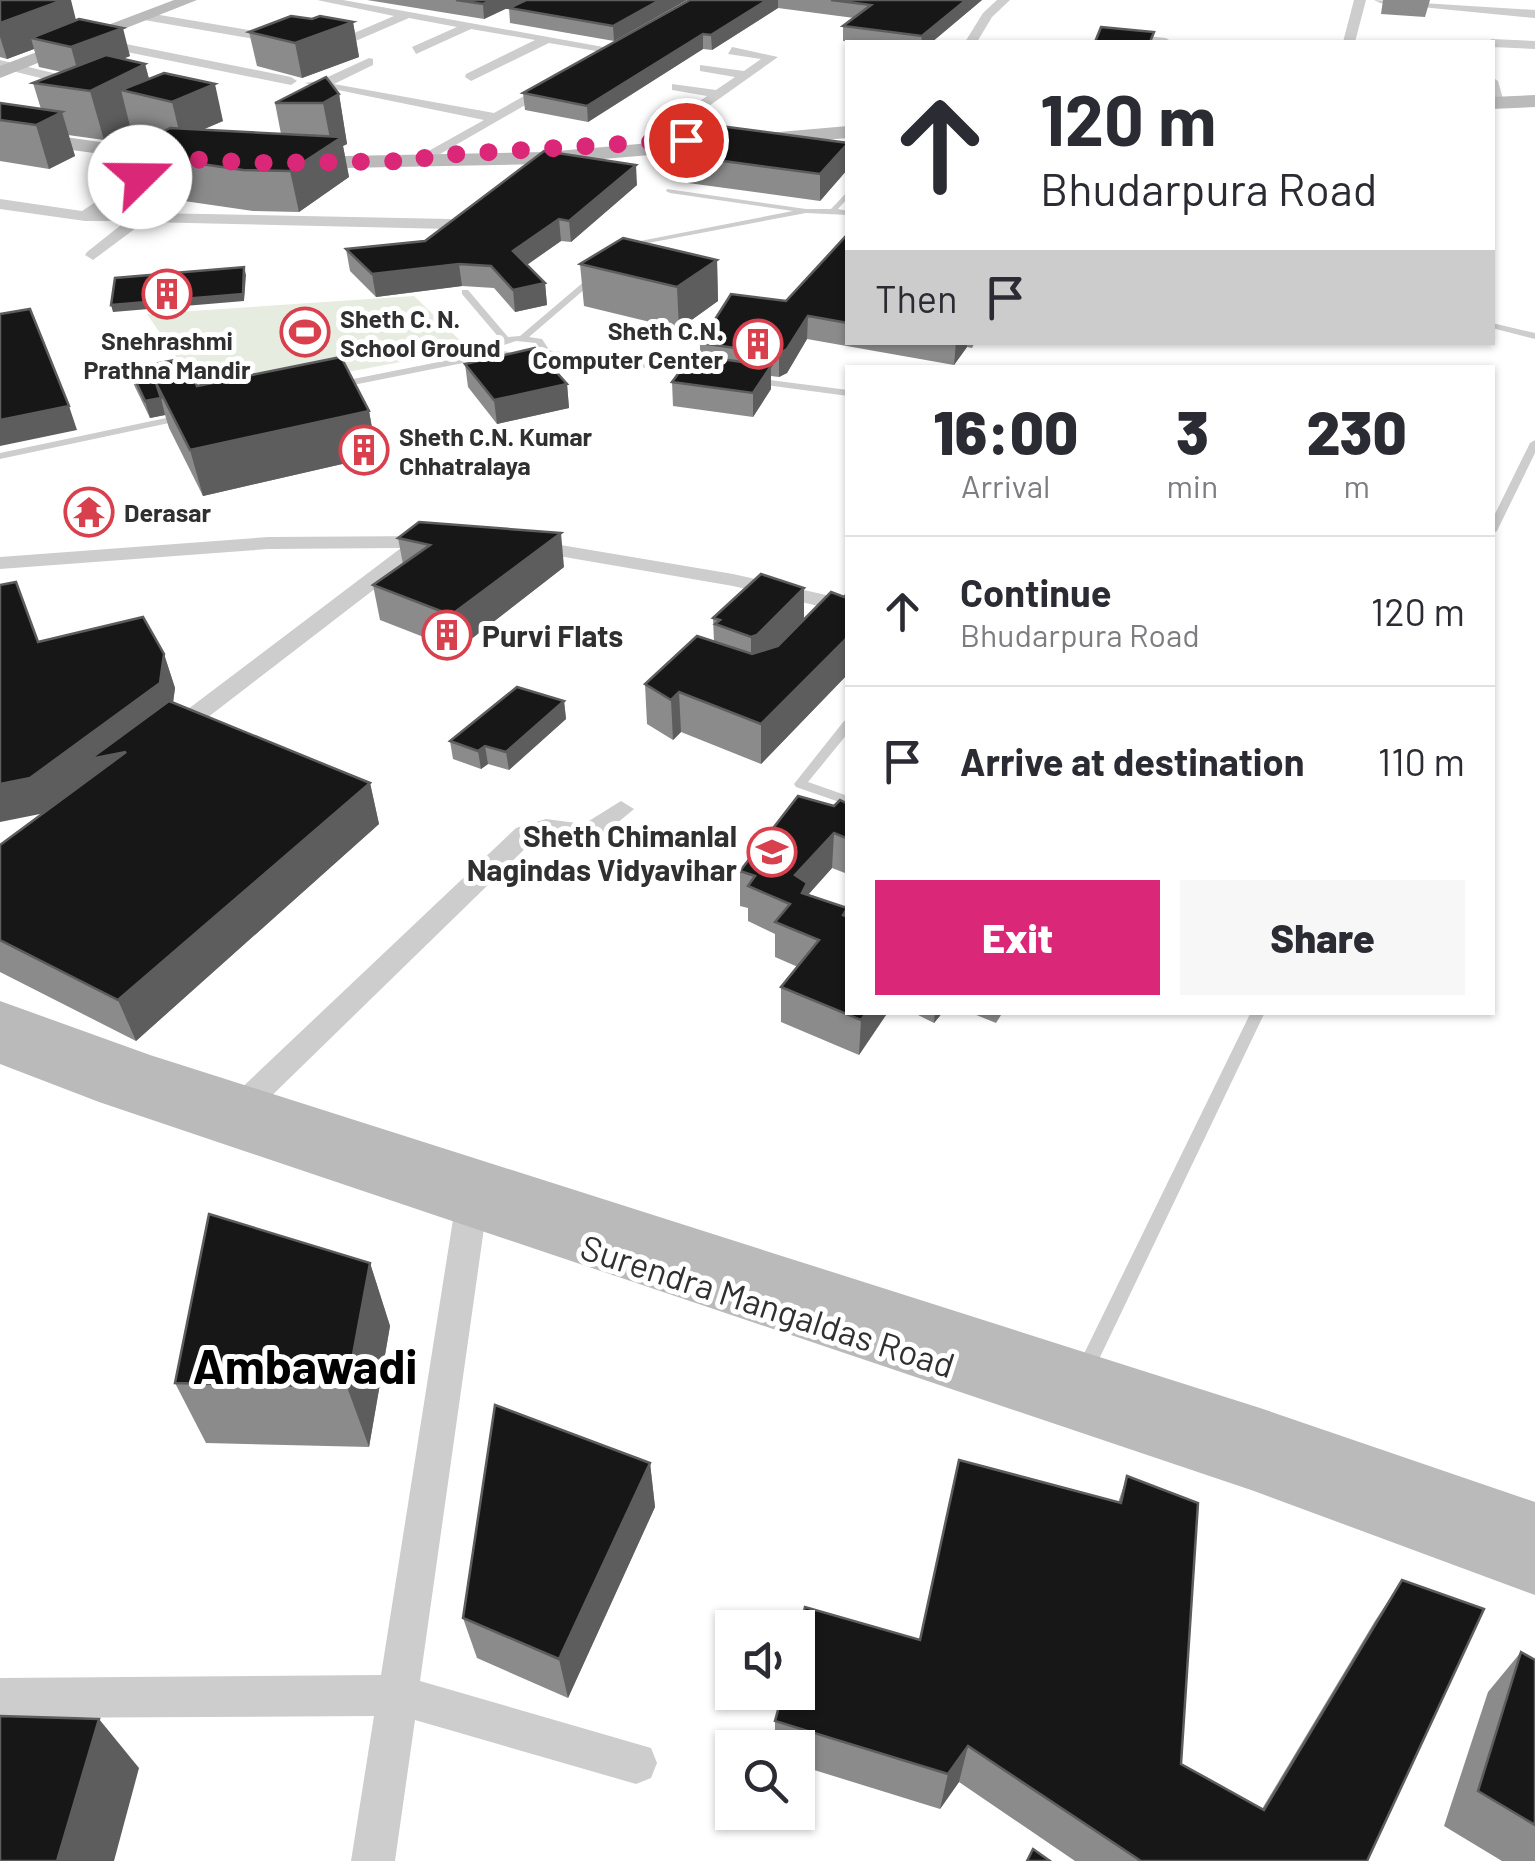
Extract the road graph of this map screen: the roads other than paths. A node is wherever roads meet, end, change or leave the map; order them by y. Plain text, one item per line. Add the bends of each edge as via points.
1 (188, 0) edge
2 (324, 0) edge
3 (1004, 0) edge
4 (1360, 0) edge
5 (1380, 0) edge
6 (1398, 1) edge
7 (1481, 9) junction
8 (406, 14) junction
9 (1535, 14) edge
10 (148, 16) junction
11 (508, 16) edge
12 (477, 26) junction
13 (1104, 35) edge
14 (547, 39) junction
15 (87, 40) junction
16 (972, 40) edge
17 (1148, 40) edge
18 (1349, 40) edge
19 (1487, 40) edge
20 (629, 42) edge
21 (1495, 42) edge
22 (301, 43) edge
23 (337, 45) edge
24 (1535, 45) edge
25 (416, 50) dead end
26 (614, 50) junction
27 (732, 51) dead end
28 (598, 60) edge
29 (369, 62) dead end
30 (3, 68) edge
31 (704, 68) dead end
32 (746, 75) junction
33 (471, 77) dead end
34 (564, 79) edge
35 (291, 80) edge
36 (678, 87) dead end
37 (97, 88) edge
38 (719, 94) junction
39 (381, 96) junction
40 (1495, 96) edge
41 (1535, 99) edge
42 (362, 106) dead end
43 (497, 118) junction
44 (13, 128) edge
45 (845, 130) edge
46 (646, 145) junction
47 (186, 156) joint
48 (276, 159) edge
49 (424, 159) junction
50 (670, 191) dead end
51 (845, 197) edge
52 (0, 204) edge
53 (806, 211) junction
54 (833, 211) junction
55 (845, 213) edge
56 (85, 216) junction
57 (141, 217) junction
58 (450, 224) edge
59 (93, 255) dead end
60 (618, 255) edge
61 (605, 268) edge
62 (465, 292) edge
63 (1495, 326) edge
64 (1535, 336) edge
65 (524, 337) junction
66 (506, 340) junction
67 (540, 352) junction
68 (498, 353) junction
69 (713, 375) edge
70 (732, 378) edge
71 (326, 388) edge
72 (845, 393) edge
73 (193, 416) edge
74 (1535, 444) edge
75 (0, 456) edge
76 (1495, 500) edge
77 (1507, 502) junction
78 (1495, 525) edge
79 (424, 542) junction
80 (457, 542) edge
81 (507, 542) edge
82 (0, 564) edge
83 (843, 606) edge
84 (814, 629) edge
85 (845, 728) edge
86 (151, 749) edge
87 (845, 800) edge
88 (621, 810) dead end
89 (1257, 1015) edge
90 (0, 1017) edge
91 (0, 1047) edge
92 (246, 1103) junction
93 (471, 1207) junction
94 (1083, 1374) junction
95 (1535, 1529) edge
96 (1535, 1568) edge
97 (398, 1695) junction
98 (0, 1698) edge
99 (636, 1763) dead end
100 (373, 1861) edge

1 - 10 main road
2 - 8 street
3 - 16 street
4 - 18 street
5 - 6 street
6 - 7 street
7 - 9 street
7 - 19 street
8 - 12 street
8 - 23 street
10 - 15 main road
10 - 22 street
11 - 12 street
12 - 14 street
12 - 25 street
13 - 17 street
14 - 26 street
14 - 33 street
15 - 30 main road
15 - 35 street
20 - 26 street
21 - 24 street
26 - 28 street
27 - 32 street via 772,57
29 - 39 street via 315,84
30 - 37 street
31 - 32 street
32 - 38 street
34 - 43 street
36 - 38 street
38 - 46 street
39 - 42 street
39 - 43 street
40 - 41 main road
43 - 49 street
44 - 47 main road
45 - 46 main road
46 - 49 main road via 544,158
47 - 56 street
48 - 49 main road
50 - 53 lane
51 - 54 lane
52 - 56 street
53 - 54 lane
53 - 60 lane via 628,246
54 - 55 lane
56 - 57 street
57 - 58 street
57 - 59 street
61 - 65 lane
62 - 66 lane
63 - 64 lane
65 - 66 lane
65 - 67 lane via 543,344
66 - 68 lane
67 - 68 lane via 516,358
67 - 69 lane
68 - 71 lane
70 - 72 lane
73 - 75 lane
74 - 77 lane
76 - 77 lane
77 - 78 lane
79 - 80 street
79 - 82 street via 268,543
79 - 86 street
81 - 83 street
83 - 84 street
85 - 87 lane via 800,784
88 - 92 street via 589,833 546,828 525,834
89 - 94 lane
90 - 92 main road, Surendra Mangaldas Road
91 - 93 main road, Surendra Mangaldas Road
92 - 94 main road, Surendra Mangaldas Road
93 - 96 main road, Surendra Mangaldas Road via 1254,1466
93 - 97 street
94 - 95 main road, Surendra Mangaldas Road
97 - 98 street
97 - 99 street
97 - 100 street

